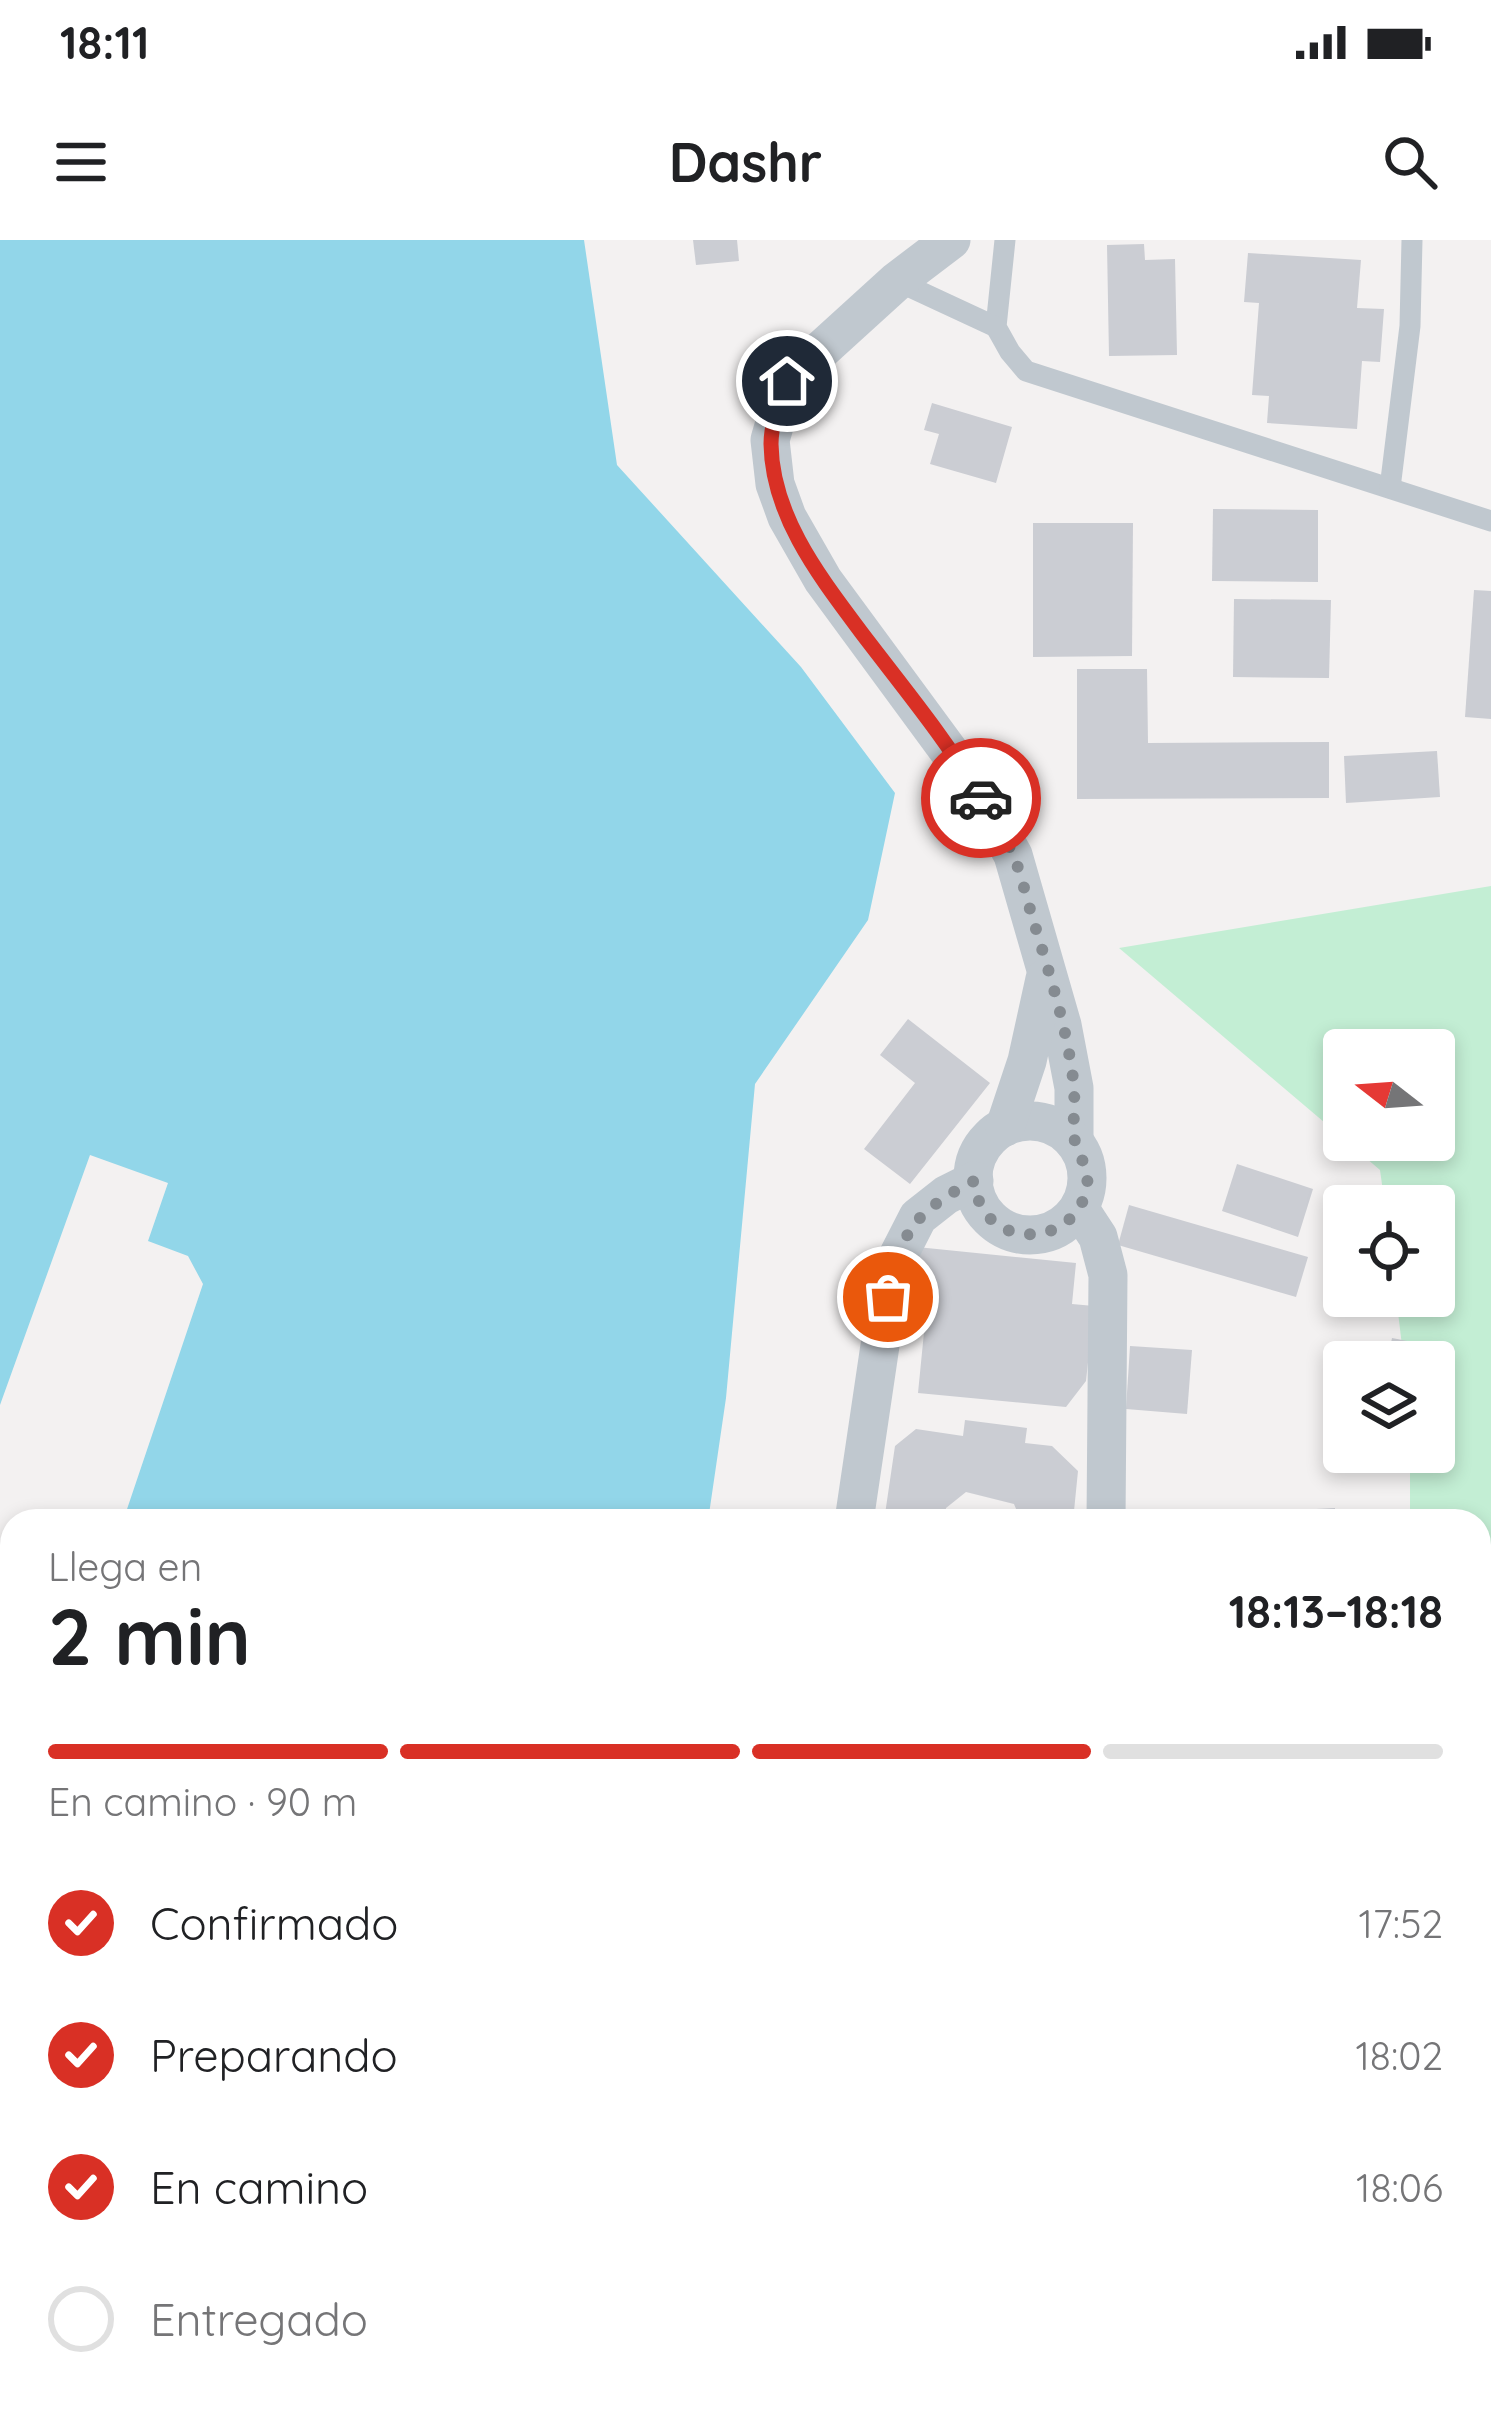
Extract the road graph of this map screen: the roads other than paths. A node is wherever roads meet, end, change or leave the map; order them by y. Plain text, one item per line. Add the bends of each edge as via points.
1 (951, 240) edge
2 (1005, 240) edge
3 (1412, 240) edge
4 (897, 281) junction
5 (996, 327) junction
6 (1390, 488) junction
7 (1491, 520) edge
8 (1048, 968) junction
9 (1004, 1127) junction
10 (1074, 1141) junction
11 (974, 1181) junction
12 (1079, 1208) junction
13 (856, 1509) edge
14 (1106, 1509) edge

1 - 4 street
2 - 5 lane
3 - 6 lane
4 - 5 lane
4 - 8 street via 787,381 770,440 775,484 823,580 973,784 1013,855
5 - 6 lane via 1026,371
6 - 7 lane
8 - 9 street
8 - 10 street via 1074,1088
9 - 10 street via 1041,1122
9 - 11 street via 981,1150
10 - 12 street via 1087,1174
11 - 12 street via 986,1214 1017,1234 1052,1231
11 - 13 street via 917,1216 895,1262
12 - 14 street via 1108,1275

